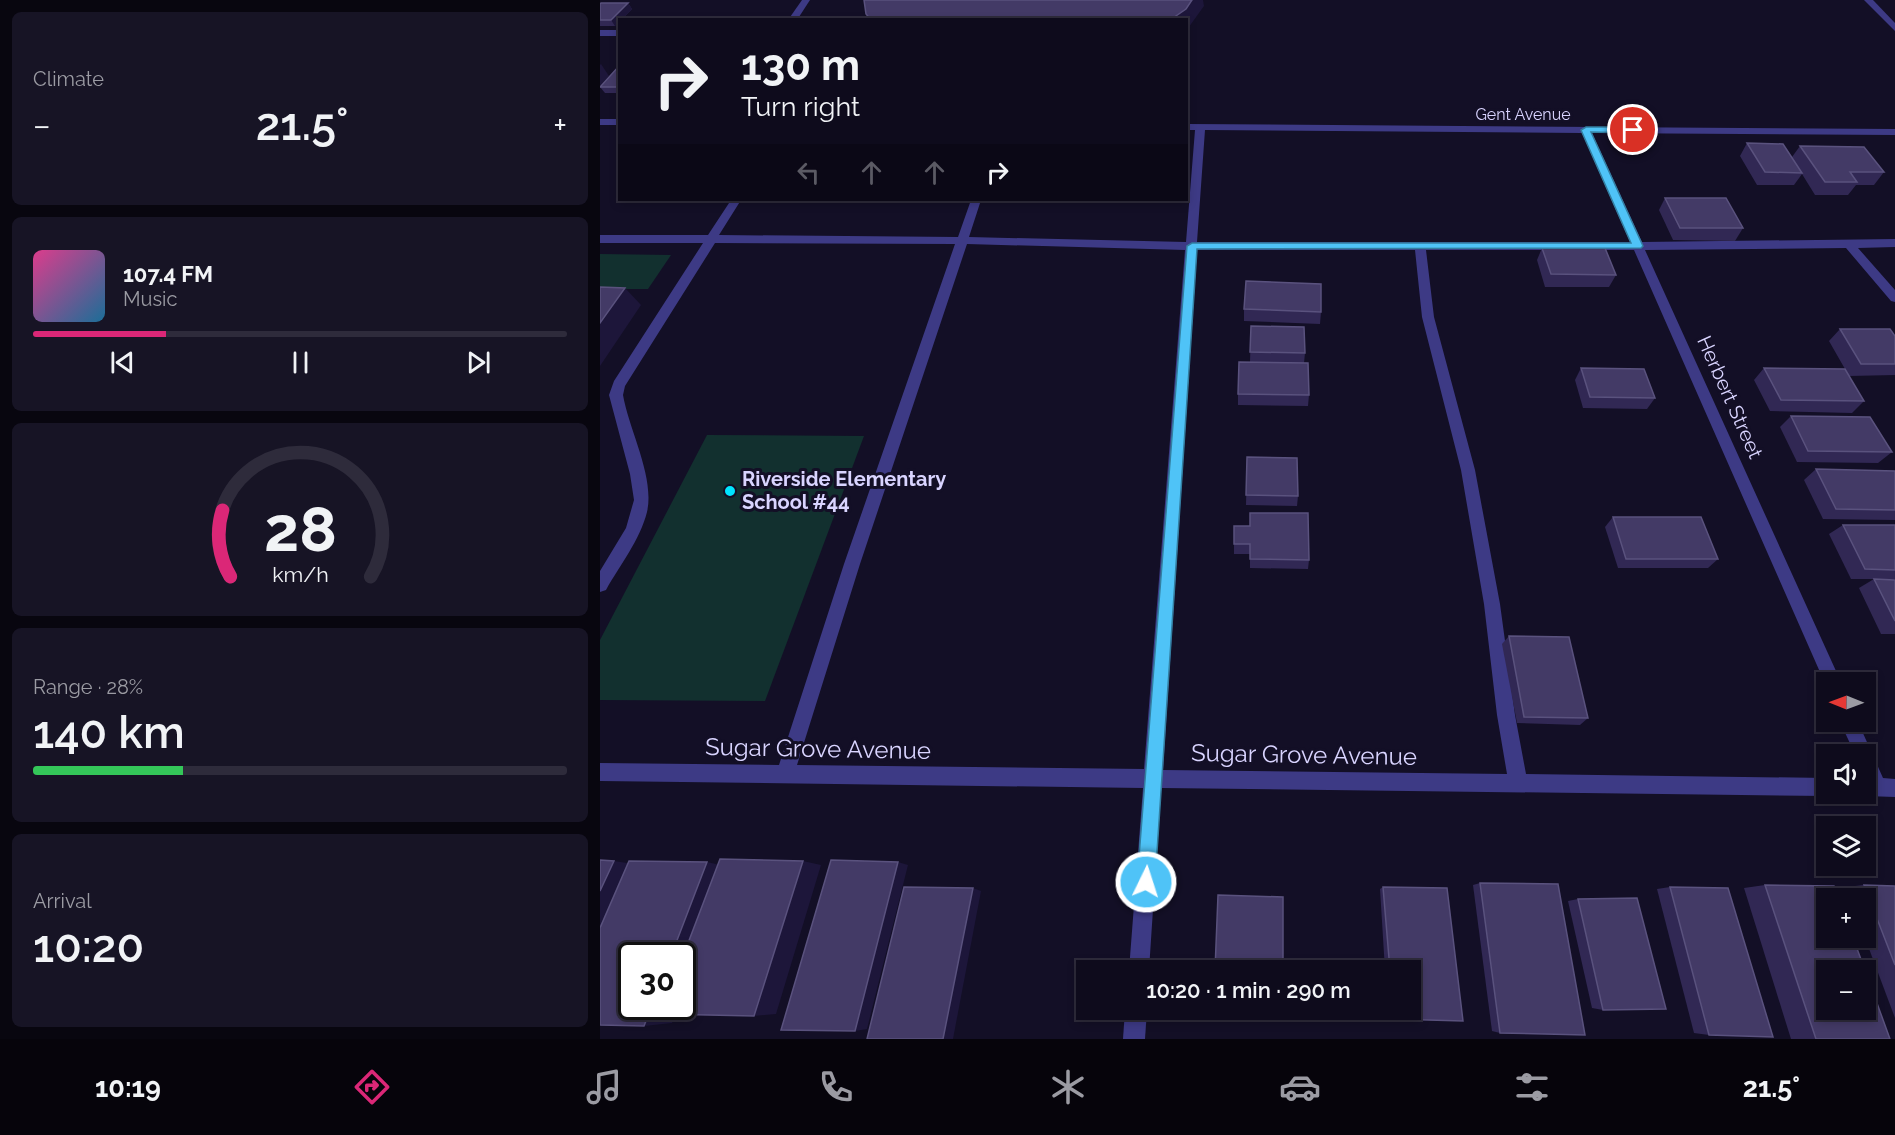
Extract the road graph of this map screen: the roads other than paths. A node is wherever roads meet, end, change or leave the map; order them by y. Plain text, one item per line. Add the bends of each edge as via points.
1 (806, 0) edge
2 (1868, 0) edge
3 (793, 18) edge
4 (1895, 28) edge
5 (600, 33) edge
6 (618, 33) edge
7 (600, 122) edge
8 (618, 122) edge
9 (1193, 127) edge
10 (1586, 130) junction
11 (1895, 132) edge
12 (735, 201) edge
13 (976, 201) edge
14 (600, 239) edge
15 (711, 239) junction
16 (961, 241) junction
17 (1895, 243) edge
18 (1849, 244) junction
19 (1192, 246) junction
20 (1420, 246) junction
21 (1638, 246) junction
22 (1895, 298) edge
23 (600, 585) edge
24 (1828, 672) edge
25 (600, 772) edge
26 (785, 774) junction
27 (1153, 779) junction
28 (1518, 783) junction
29 (1816, 787) edge
30 (1140, 960) edge
31 (1135, 1020) edge
32 (1134, 1039) edge

1 - 3 street
2 - 4 street
5 - 6 street
7 - 8 street
9 - 10 street, Gent Avenue
9 - 19 street
10 - 11 street, Gent Avenue
10 - 21 street, Herbert Street
12 - 15 street
13 - 16 street
14 - 15 street
15 - 16 street
15 - 23 street via 619,385 618,406 642,494 632,530
16 - 19 street
16 - 26 street
17 - 18 street
18 - 21 street
18 - 22 street
19 - 20 street
19 - 27 street
20 - 21 street
20 - 28 street via 1428,317 1468,470
21 - 24 street, Herbert Street
25 - 26 street, Sugar Grove Avenue
26 - 27 street, Sugar Grove Avenue
27 - 28 street, Sugar Grove Avenue
27 - 30 street
28 - 29 street, Sugar Grove Avenue
31 - 32 street

